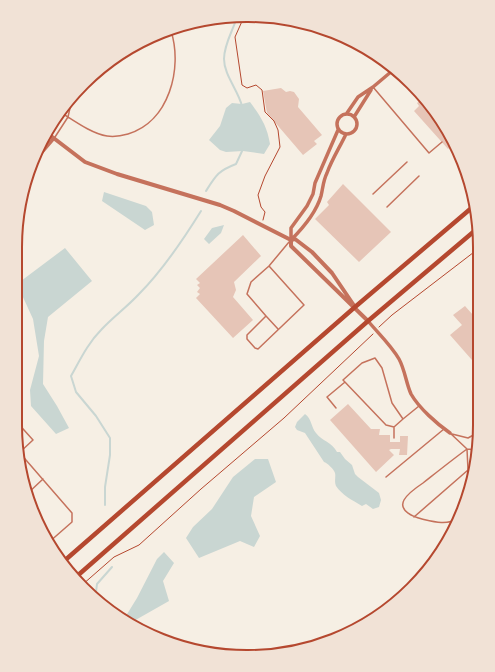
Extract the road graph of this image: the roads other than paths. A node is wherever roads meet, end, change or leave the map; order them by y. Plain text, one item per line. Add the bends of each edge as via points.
1 (172, 35) edge
2 (390, 73) edge
3 (373, 87) junction
4 (70, 109) edge
5 (347, 114) junction
6 (68, 116) junction
7 (354, 117) junction
8 (338, 130) junction
9 (346, 134) junction
10 (51, 136) edge
11 (54, 138) junction
12 (442, 142) dead end
13 (44, 149) edge
14 (407, 162) dead end
15 (419, 176) dead end
16 (373, 194) dead end
17 (387, 207) dead end
18 (470, 209) edge
19 (473, 232) edge
20 (291, 240) junction
21 (269, 266) junction
22 (355, 307) junction
23 (266, 316) junction
24 (368, 321) junction
25 (278, 329) junction
26 (345, 382) junction
27 (420, 405) junction
28 (336, 408) dead end
29 (403, 419) junction
30 (394, 427) junction
31 (22, 428) edge
32 (444, 429) junction
33 (450, 433) junction
34 (473, 435) edge
35 (394, 438) dead end
36 (467, 448) junction
37 (23, 449) edge
38 (472, 449) edge
39 (25, 460) edge
40 (468, 470) joint
41 (386, 477) dead end
42 (43, 480) junction
43 (32, 489) edge
44 (414, 517) junction
45 (451, 522) edge
46 (53, 539) edge
47 (67, 559) edge
48 (79, 574) edge

1 - 6 lane via 176,57 173,77 166,100 148,123 135,132 107,136
2 - 3 street
3 - 5 street via 358,97
3 - 7 street
3 - 12 lane via 429,153
4 - 6 lane
5 - 7 street
5 - 8 street via 342,114 338,118
6 - 11 lane
7 - 9 street via 357,123 355,130
8 - 9 street
8 - 20 street via 315,183 313,194 291,228
9 - 20 street via 327,171 317,206
10 - 11 street
11 - 13 street
11 - 20 street via 85,162 234,211
14 - 16 lane
15 - 17 lane
18 - 22 main road
19 - 24 main road
20 - 21 lane
20 - 22 street via 291,246
20 - 22 street via 295,239 312,252 332,273
21 - 23 lane via 251,282 247,294
21 - 25 lane via 304,305
22 - 24 street
22 - 47 main road
23 - 25 lane
23 - 25 lane via 247,336 255,348
24 - 27 street via 399,359 412,394
24 - 48 main road
26 - 28 lane via 327,397
26 - 29 lane via 343,380 362,363 375,358 382,368 392,403
26 - 30 lane via 386,425
27 - 29 lane
27 - 32 street
29 - 30 lane
30 - 35 lane
31 - 37 lane via 33,440
32 - 33 street
32 - 41 lane
33 - 34 lane via 468,438
33 - 36 lane
36 - 38 lane
36 - 40 lane
36 - 44 lane via 404,500 404,510
39 - 42 lane
40 - 44 lane
42 - 43 lane
42 - 46 lane via 72,513 72,522
44 - 45 lane

